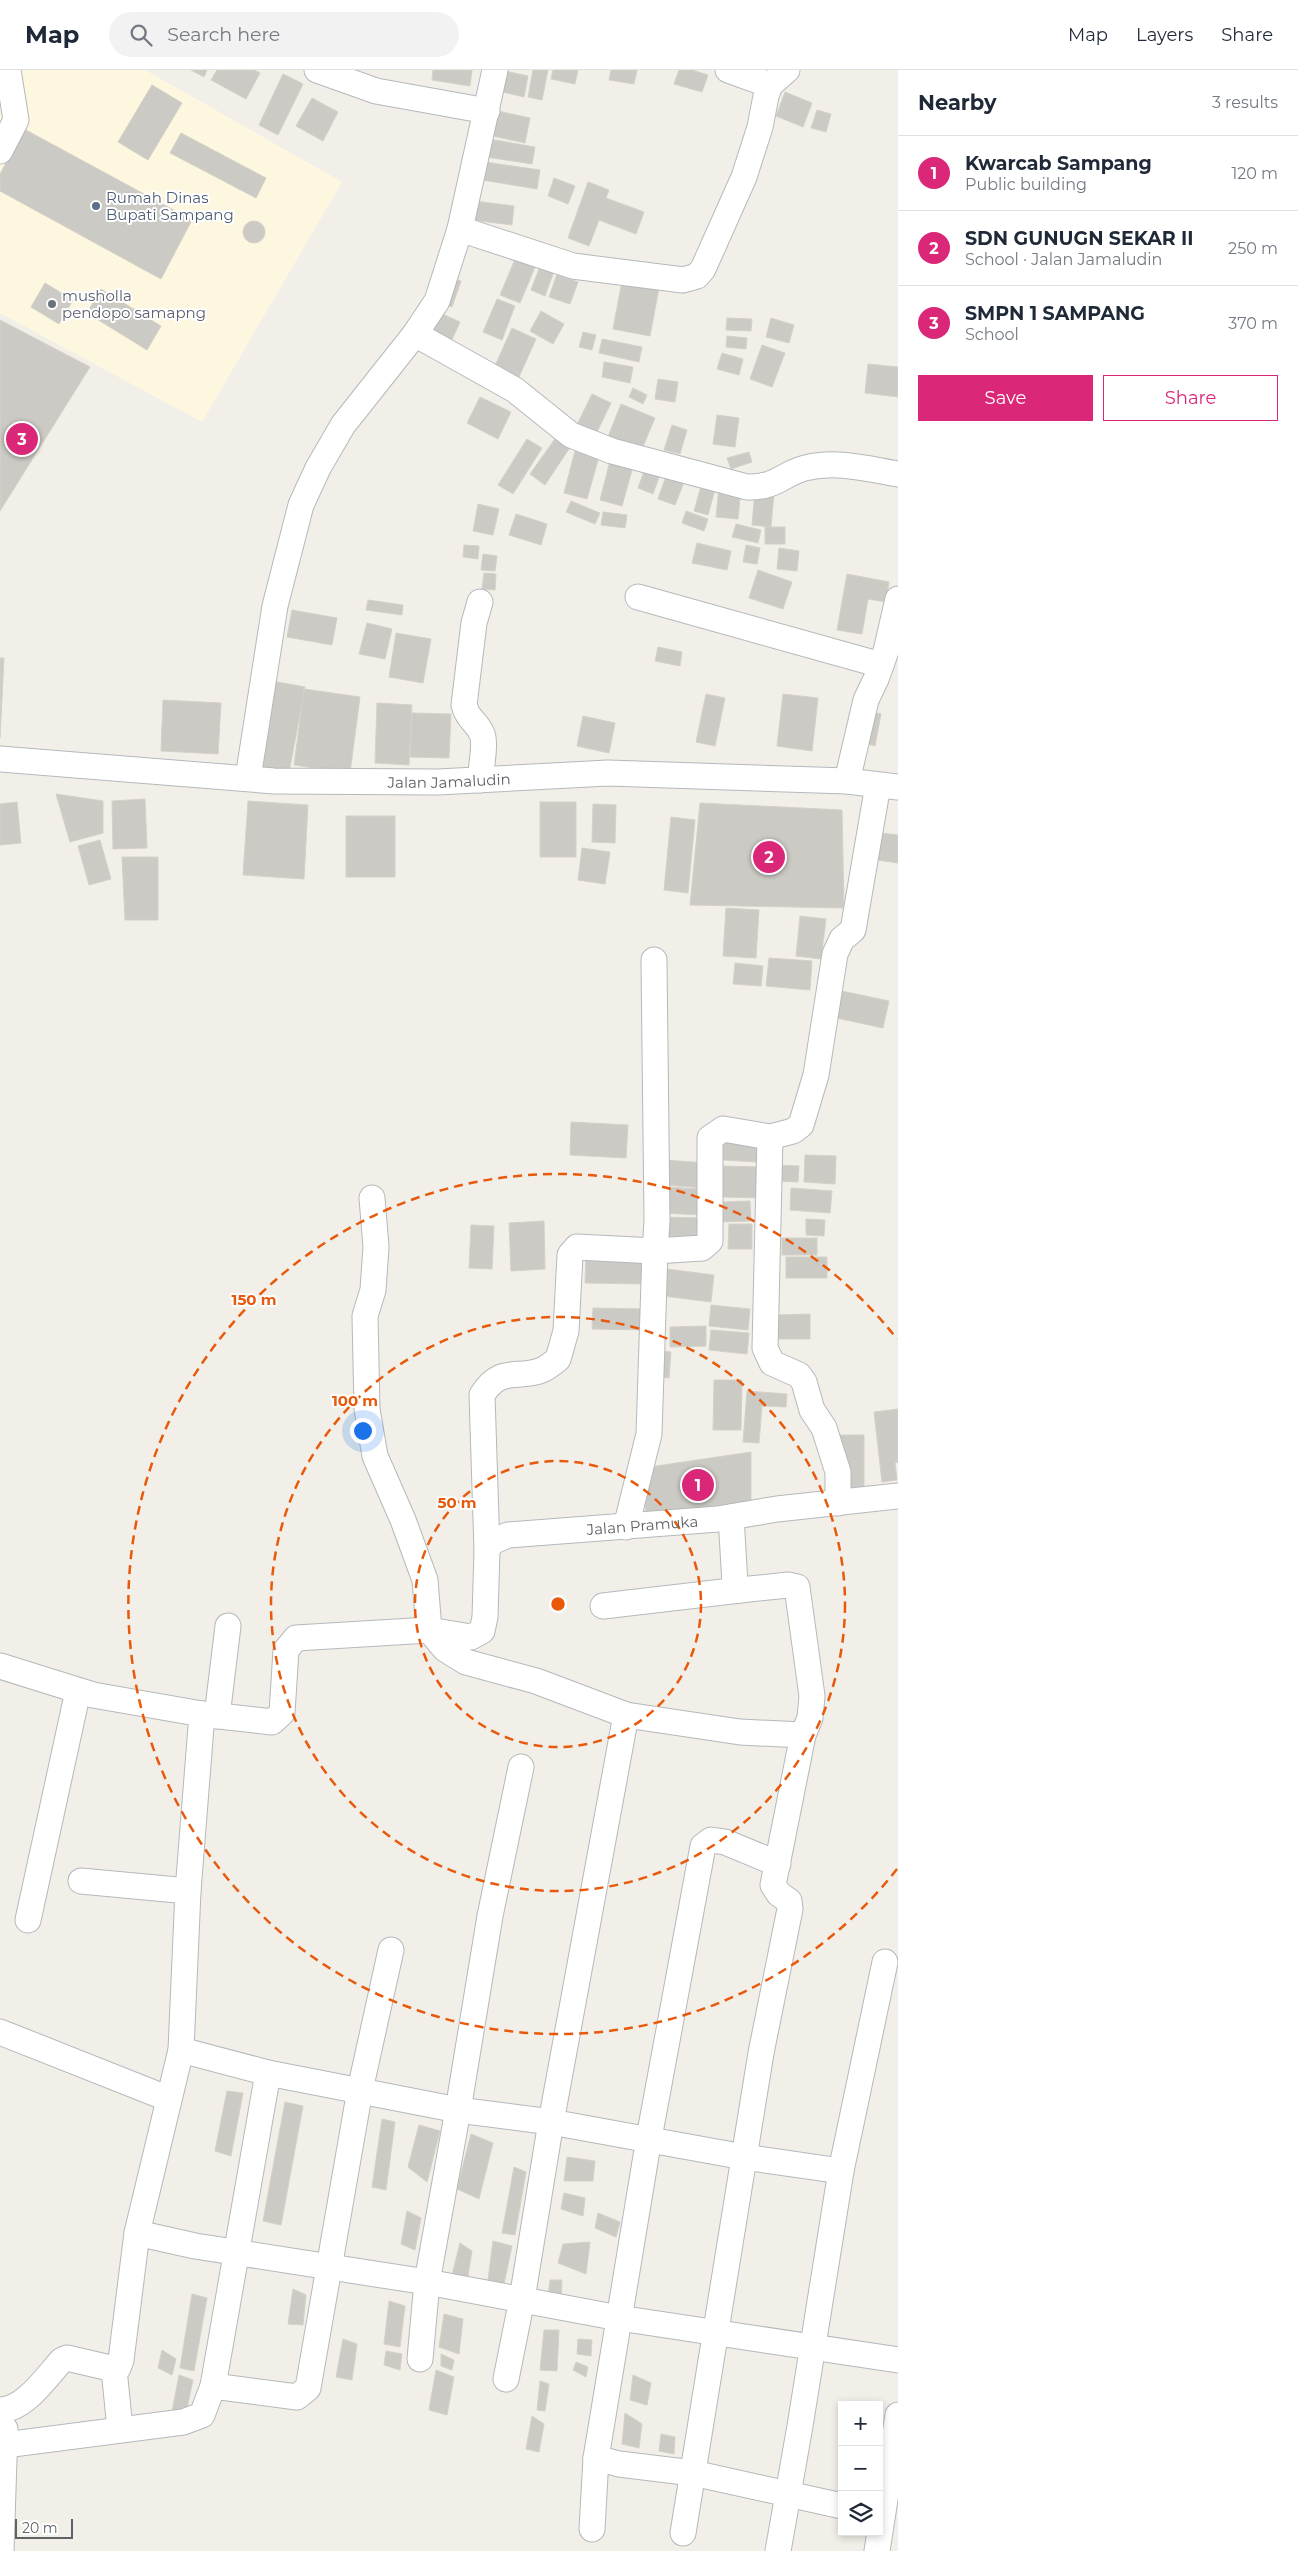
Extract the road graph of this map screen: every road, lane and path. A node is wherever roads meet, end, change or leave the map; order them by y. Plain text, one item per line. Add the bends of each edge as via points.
1 (8, 70) edge
2 (317, 70) edge
3 (495, 70) edge
4 (728, 70) edge
5 (779, 78) edge
6 (486, 111) junction
7 (0, 151) edge
8 (460, 230) junction
9 (415, 334) junction
10 (898, 474) edge
11 (638, 597) dead end
12 (898, 599) edge
13 (480, 602) dead end
14 (881, 665) junction
15 (0, 759) edge
16 (248, 778) junction
17 (480, 780) junction
18 (847, 781) junction
19 (888, 786) edge
20 (654, 960) dead end
21 (770, 1137) junction
22 (372, 1198) dead end
23 (654, 1250) junction
24 (898, 1496) edge
25 (838, 1503) junction
26 (731, 1517) junction
27 (626, 1527) junction
28 (486, 1550) junction
29 (740, 1590) junction
30 (603, 1606) dead end
31 (228, 1626) dead end
32 (429, 1630) junction
33 (0, 1666) edge
34 (78, 1690) junction
35 (210, 1715) junction
36 (626, 1715) junction
37 (802, 1735) junction
38 (521, 1766) dead end
39 (778, 1864) junction
40 (81, 1881) dead end
41 (188, 1891) junction
42 (28, 1920) dead end
43 (391, 1950) dead end
44 (885, 1962) dead end
45 (0, 2032) edge
46 (181, 2050) junction
47 (268, 2073) junction
48 (360, 2090) junction
49 (168, 2099) junction
50 (458, 2110) junction
51 (550, 2122) junction
52 (649, 2138) junction
53 (744, 2157) junction
54 (841, 2171) junction
55 (137, 2233) junction
56 (237, 2252) junction
57 (327, 2267) junction
58 (427, 2282) junction
59 (522, 2299) junction
60 (619, 2318) junction
61 (717, 2334) junction
62 (811, 2347) junction
63 (420, 2359) dead end
64 (898, 2360) edge
65 (114, 2369) junction
66 (506, 2378) dead end
67 (213, 2386) junction
68 (3, 2410) edge
69 (898, 2415) edge
70 (120, 2428) junction
71 (5, 2445) junction
72 (596, 2458) junction
73 (693, 2473) junction
74 (788, 2496) junction
75 (838, 2505) edge
76 (887, 2515) edge
77 (592, 2529) dead end
78 (683, 2533) dead end
79 (1, 2551) edge
80 (778, 2551) edge
81 (876, 2551) edge

1 - 7 street via 16,120
2 - 6 street via 376,91
3 - 6 street
4 - 5 street
5 - 8 street via 766,96 744,177 697,276 683,280 573,266
6 - 8 street
8 - 9 street via 437,301
9 - 10 street via 515,390 570,435 612,451 747,487 763,488 802,469 823,464
9 - 16 street via 343,426 301,505 275,606
11 - 14 street
12 - 14 street
13 - 17 street via 474,623 464,705 467,717 478,726 483,736
14 - 18 street via 866,700
15 - 16 street, Jalan Jamaludin
16 - 17 street, Jalan Jamaludin via 284,781
17 - 18 street, Jalan Jamaludin via 608,773
18 - 19 street, Jalan Jamaludin
19 - 21 street via 853,930 842,939 835,954 814,1084 801,1125 793,1131
20 - 23 street via 657,1212
21 - 23 street via 723,1129 715,1132 710,1138 710,1241 702,1248
21 - 25 street via 765,1348 772,1363 799,1375 804,1382 838,1472
22 - 32 street via 376,1247 373,1290 365,1316 367,1409 375,1456 425,1580
23 - 27 street via 649,1434
23 - 28 street via 578,1247 570,1255 566,1331 558,1359 542,1370 505,1376 488,1385 482,1395
24 - 25 street, Jalan Pramuka
25 - 26 street, Jalan Pramuka
26 - 27 street, Jalan Pramuka
26 - 29 street via 735,1584
27 - 28 street, Jalan Pramuka via 508,1535 492,1542
28 - 32 street via 482,1631 471,1637
29 - 30 street
29 - 37 street via 796,1587 812,1696 810,1718
31 - 35 street
32 - 35 street via 296,1638 286,1650 282,1713 279,1717 268,1722
32 - 36 street via 445,1649 466,1662 536,1681
33 - 34 street
34 - 35 street
34 - 42 street
35 - 41 street
36 - 37 street via 740,1732
36 - 51 street
37 - 39 street
38 - 50 street via 490,1916
39 - 52 street via 725,1842 711,1840 703,1846
39 - 53 street via 773,1885 789,1901 790,1909
40 - 41 street
41 - 46 street
43 - 48 street
44 - 54 street
45 - 49 street
46 - 47 street
46 - 49 street
47 - 48 street
47 - 56 street
48 - 50 street
48 - 57 street
49 - 55 street
50 - 51 street
50 - 58 street
51 - 52 street
51 - 59 street
52 - 53 street
52 - 60 street
53 - 54 street
53 - 61 street
54 - 62 street
55 - 56 street
55 - 65 street via 121,2360 118,2368
56 - 57 street
56 - 67 street
57 - 58 street
57 - 67 street via 308,2388 297,2397
58 - 59 street
58 - 63 street
59 - 60 street
59 - 66 street
60 - 61 street
60 - 72 street
61 - 62 street
61 - 73 street
62 - 64 street
62 - 74 street
65 - 68 street via 68,2358 62,2360 23,2401
65 - 70 street
67 - 70 street via 202,2415 183,2422
68 - 71 street
69 - 76 street
70 - 71 street
71 - 79 street
72 - 73 street
72 - 77 street
73 - 74 street
73 - 78 street
74 - 75 street
74 - 80 street
76 - 81 street

